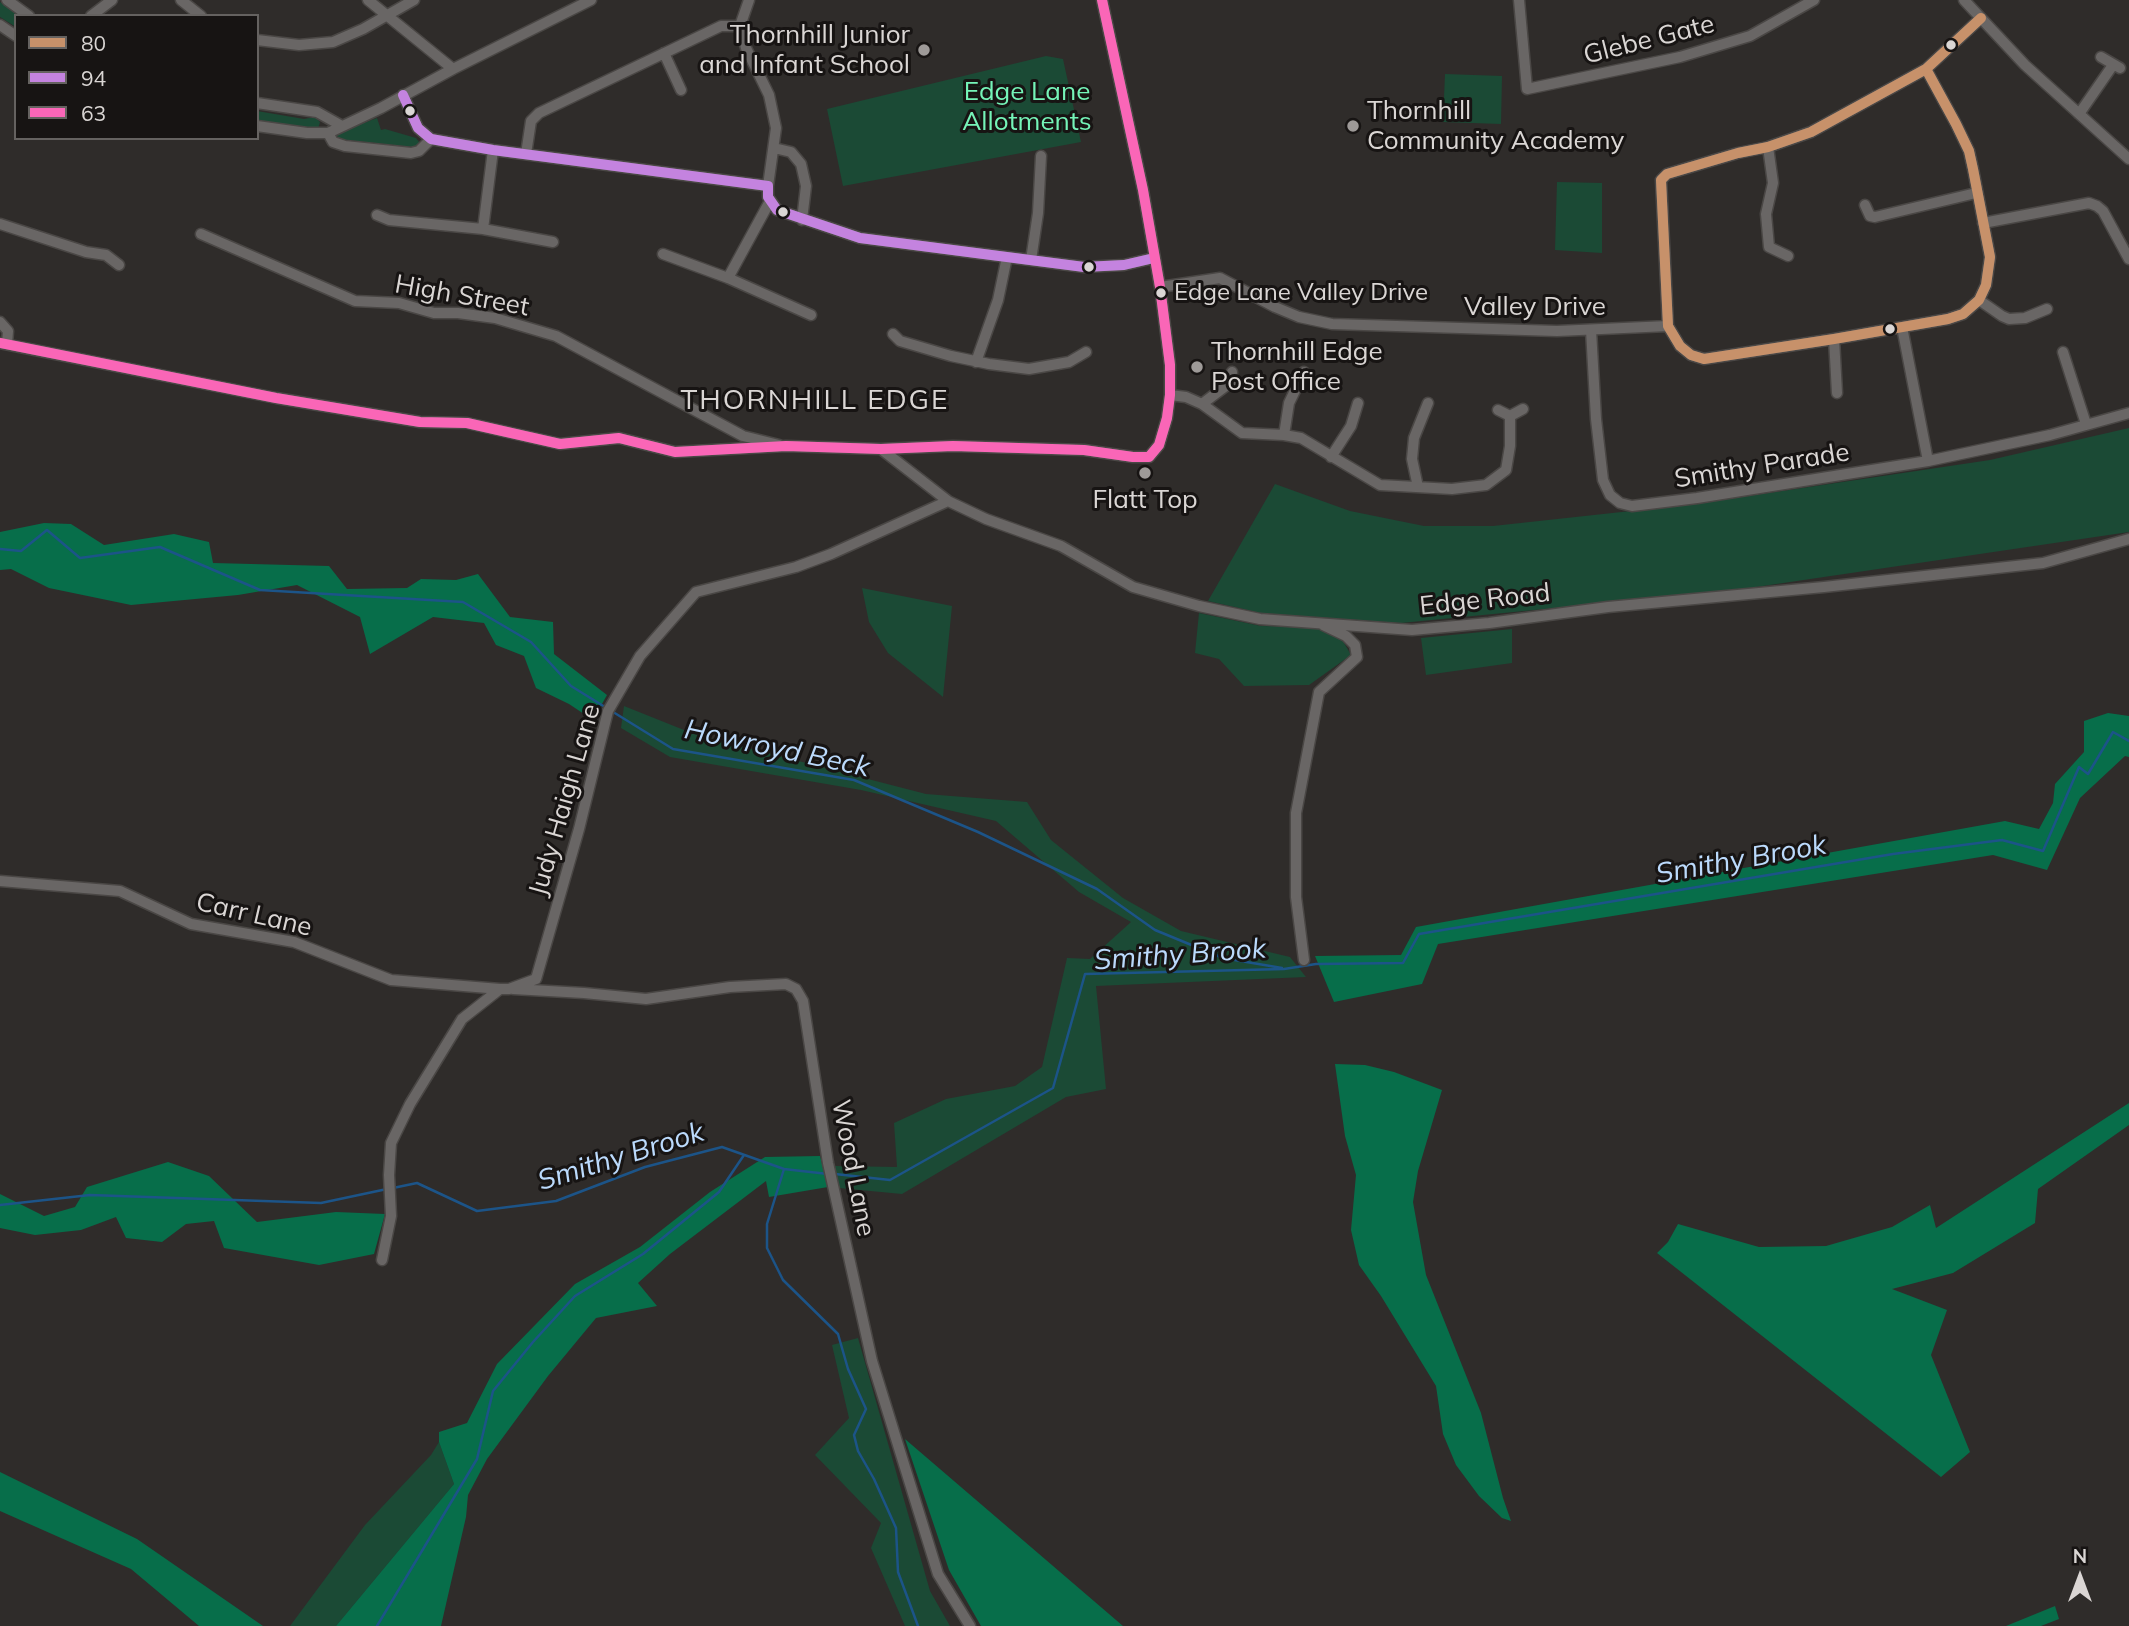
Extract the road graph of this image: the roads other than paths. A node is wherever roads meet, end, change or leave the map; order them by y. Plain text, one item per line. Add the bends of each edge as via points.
1 (7, 0) edge
2 (112, 0) edge
3 (181, 0) edge
4 (368, 0) edge
5 (414, 0) edge
6 (591, 0) edge
7 (749, 0) edge
8 (1102, 0) edge
9 (1519, 0) edge
10 (1814, 0) edge
11 (1964, 0) edge
12 (26, 14) edge
13 (94, 14) edge
14 (198, 14) edge
15 (387, 15) junction
16 (1981, 18) junction
17 (740, 26) junction
18 (259, 40) edge
19 (664, 54) junction
20 (2101, 57) dead end
21 (453, 69) junction
22 (1926, 69) junction
23 (681, 90) dead end
24 (403, 95) junction
25 (259, 103) edge
26 (2079, 114) junction
27 (259, 126) edge
28 (342, 126) junction
29 (328, 133) junction
30 (431, 139) junction
31 (1768, 147) junction
32 (774, 148) junction
33 (493, 150) junction
34 (526, 154) junction
35 (1041, 156) dead end
36 (2129, 159) edge
37 (768, 186) junction
38 (1976, 193) junction
39 (770, 201) junction
40 (1865, 205) dead end
41 (377, 215) dead end
42 (802, 220) junction
43 (1983, 223) junction
44 (0, 224) edge
45 (483, 229) junction
46 (201, 234) dead end
47 (554, 242) dead end
48 (663, 254) dead end
49 (1788, 256) dead end
50 (1007, 257) junction
51 (1154, 258) junction
52 (2129, 259) edge
53 (1031, 260) junction
54 (119, 265) dead end
55 (728, 278) junction
56 (1160, 287) junction
57 (1979, 300) junction
58 (2047, 309) dead end
59 (811, 315) dead end
60 (0, 323) edge
61 (1668, 326) junction
62 (1902, 327) junction
63 (1591, 330) junction
64 (892, 334) dead end
65 (1834, 339) junction
66 (4, 344) edge
67 (1086, 352) dead end
68 (2063, 352) dead end
69 (976, 362) junction
70 (1232, 372) dead end
71 (1304, 372) dead end
72 (1837, 393) dead end
73 (1170, 395) junction
74 (1358, 403) dead end
75 (1428, 403) dead end
76 (1202, 404) junction
77 (1522, 409) dead end
78 (1498, 410) dead end
79 (2129, 414) edge
80 (1510, 416) junction
81 (2086, 424) junction
82 (1284, 435) junction
83 (786, 446) junction
84 (881, 449) junction
85 (1331, 457) junction
86 (1928, 461) junction
87 (1418, 487) junction
88 (948, 500) junction
89 (2129, 539) edge
90 (1320, 623) junction
91 (0, 881) edge
92 (1304, 960) dead end
93 (536, 979) junction
94 (505, 989) junction
95 (540, 990) junction
96 (382, 1260) dead end
97 (970, 1626) edge

1 - 12 street
2 - 13 street
3 - 14 street
4 - 15 street
5 - 15 street
6 - 21 street
7 - 17 street
8 - 51 street
9 - 10 street, Glebe Gate via 1527,89 1680,57 1749,36
11 - 16 street
15 - 18 street via 332,42 299,45
15 - 21 street
16 - 22 street
16 - 26 street
17 - 19 street via 721,26
17 - 32 street via 769,95 776,128
19 - 23 street
19 - 34 street via 539,113 531,121
20 - 26 street via 2116,66
21 - 24 street
22 - 31 street via 1811,132
22 - 38 street via 1969,151
24 - 28 street
24 - 30 street via 418,128
25 - 28 street via 317,113
26 - 36 street
27 - 29 street
28 - 29 street
29 - 30 street via 333,142 345,146 411,153
30 - 33 street
31 - 49 street via 1773,183 1766,214 1769,247
31 - 61 street via 1667,174 1661,180
32 - 37 street
32 - 42 street via 791,152 801,164 806,186
33 - 34 street
33 - 45 street
34 - 37 street
35 - 53 street
37 - 39 street
38 - 40 street via 1880,216 1870,216
38 - 43 street
39 - 42 street via 777,210
39 - 55 street
41 - 45 street
42 - 50 street via 860,238
43 - 52 street via 2089,203 2103,211
43 - 57 street via 1990,257
44 - 54 street via 106,255
45 - 47 street
46 - 83 street, High Street via 355,301 495,318 556,337 743,436
48 - 55 street
50 - 53 street
50 - 69 street via 998,300
51 - 53 street via 1084,267
51 - 56 street
55 - 59 street
56 - 63 street, Valley Drive via 1220,278 1299,317 1332,324
56 - 73 street
57 - 58 street via 2009,319
57 - 62 street via 1956,317
60 - 66 street via 8,331
61 - 63 street, Valley Drive
61 - 65 street via 1680,346 1704,359
62 - 65 street
62 - 86 street
63 - 86 street, Smithy Parade via 1603,480 1620,503 1632,506 1697,498
64 - 69 street via 900,341
65 - 72 street
66 - 83 street via 276,398 420,422 467,423 560,444 618,438 675,452
67 - 69 street via 1069,362 1029,369
68 - 81 street
70 - 76 street via 1231,382
71 - 82 street via 1289,403
73 - 76 street
73 - 84 street via 1164,434 1149,457 953,446
74 - 85 street via 1351,426
75 - 87 street via 1414,438 1412,459
76 - 82 street via 1242,433
77 - 80 street
78 - 80 street
79 - 81 street, Smithy Parade
80 - 87 street via 1506,470 1486,485
81 - 86 street, Smithy Parade
82 - 85 street via 1301,438
83 - 84 street
84 - 88 street, Edge Road
85 - 87 street via 1380,485
88 - 90 street, Edge Road via 1061,546 1133,587 1260,619
88 - 93 street, Judy Haigh Lane via 831,554 696,592 640,656 608,711
89 - 90 street, Edge Road via 2043,563 1412,630
90 - 92 street via 1346,636 1355,645 1357,657 1319,692 1296,813 1296,897
91 - 94 street, Carr Lane via 120,891 191,923 294,942 391,979
93 - 94 street
93 - 95 street
94 - 95 street, Wood Lane
94 - 96 street via 461,1019 391,1143 391,1216
95 - 97 street, Wood Lane via 646,999 730,987 786,984 796,989 803,1001 828,1163 872,1361 938,1574

